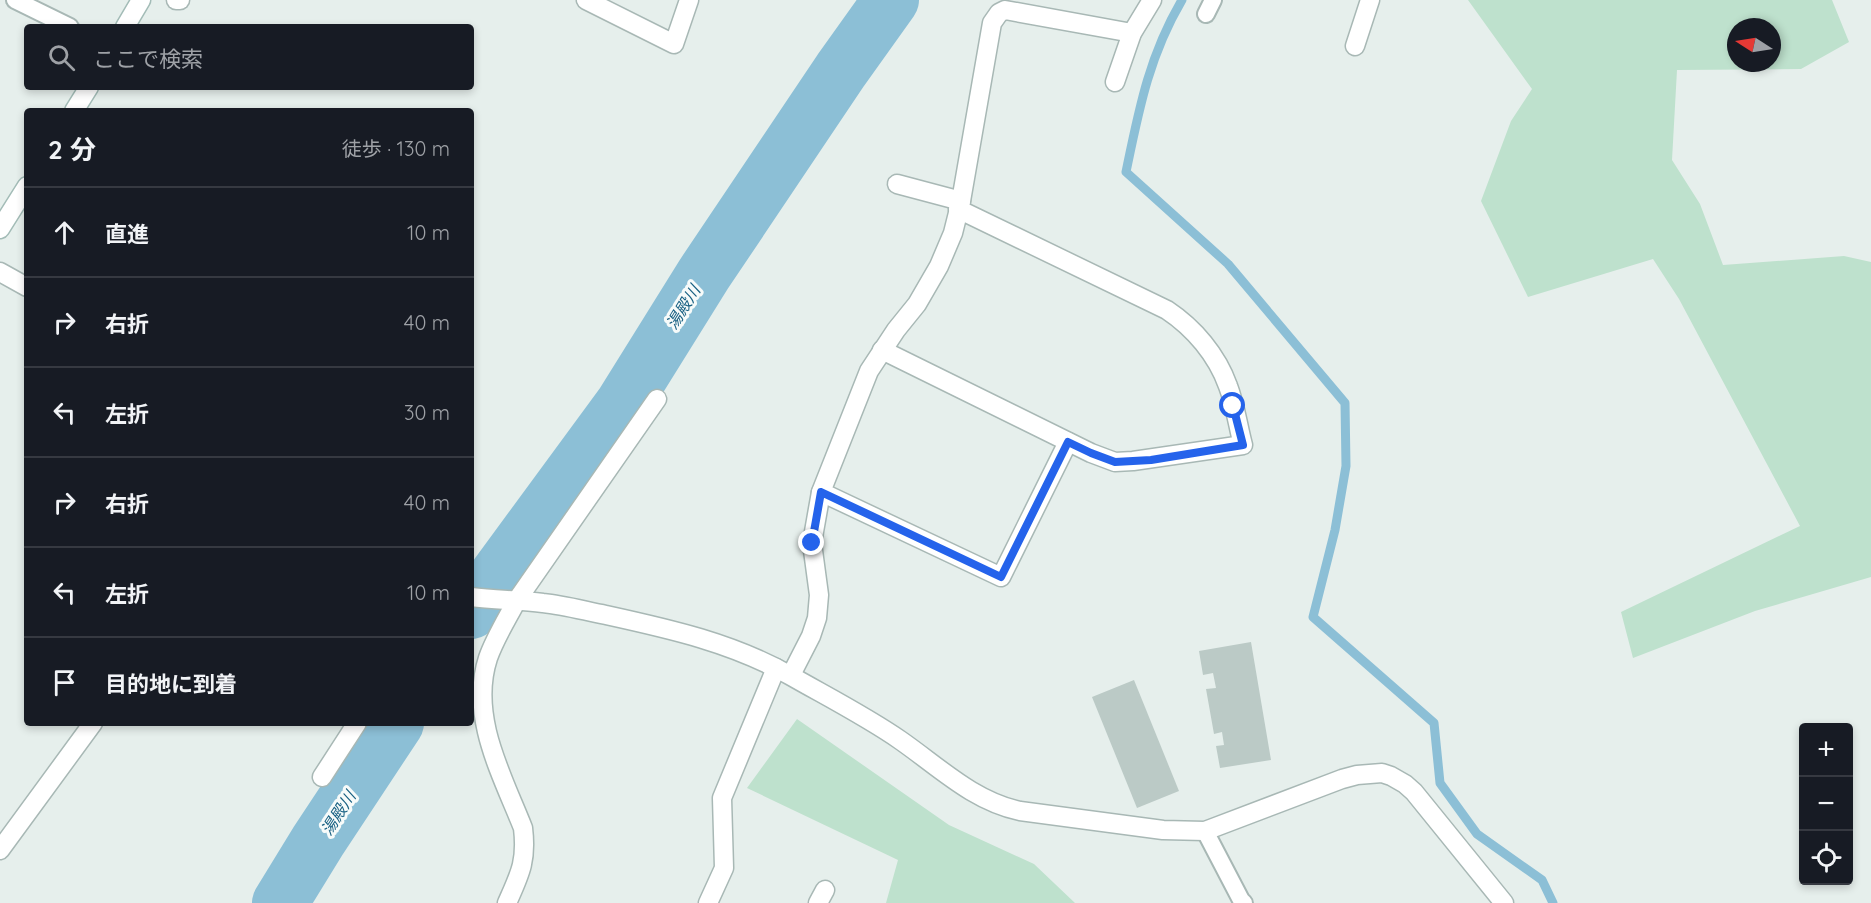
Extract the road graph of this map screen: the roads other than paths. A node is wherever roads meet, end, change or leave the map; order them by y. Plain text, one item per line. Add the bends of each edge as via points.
1 (141, 0) edge
2 (586, 0) edge
3 (689, 0) edge
4 (1152, 0) edge
5 (1370, 0) edge
6 (20, 1) edge
7 (64, 24) edge
8 (127, 24) edge
9 (1132, 33) junction
10 (1355, 46) dead end
11 (1115, 82) dead end
12 (86, 90) edge
13 (76, 108) edge
14 (897, 184) dead end
15 (24, 191) edge
16 (959, 205) junction
17 (0, 229) edge
18 (0, 272) edge
19 (24, 285) edge
20 (882, 350) junction
21 (657, 399) dead end
22 (1068, 442) junction
23 (821, 492) junction
24 (474, 597) edge
25 (513, 601) junction
26 (784, 672) junction
27 (91, 726) edge
28 (355, 726) edge
29 (322, 777) dead end
30 (1205, 831) junction
31 (0, 850) edge
32 (507, 903) edge
33 (708, 903) edge
34 (1244, 903) edge
35 (1504, 903) edge

1 - 8 street
2 - 3 street via 674,44
4 - 9 street
5 - 10 street
6 - 7 lane
9 - 11 street
9 - 16 street via 1005,10 999,13 992,23
12 - 13 street
14 - 16 street
15 - 17 street
16 - 20 street via 953,233 939,266 917,304
16 - 22 street via 1157,305 1192,329 1209,350 1229,387 1243,445 1115,462
18 - 19 street
20 - 22 street
20 - 23 street via 869,371
21 - 25 street
22 - 23 street via 1001,577
23 - 26 street via 812,543 819,595 817,618 812,636
24 - 25 street
25 - 26 street via 545,603 645,623 716,642
25 - 32 street via 488,657 483,685 488,738 523,828 522,870
26 - 30 street via 899,739 972,792 1003,808 1163,830
26 - 33 street via 722,798 724,868
27 - 31 street
28 - 29 street
30 - 34 lane
30 - 35 street via 1342,779 1382,773 1414,792

